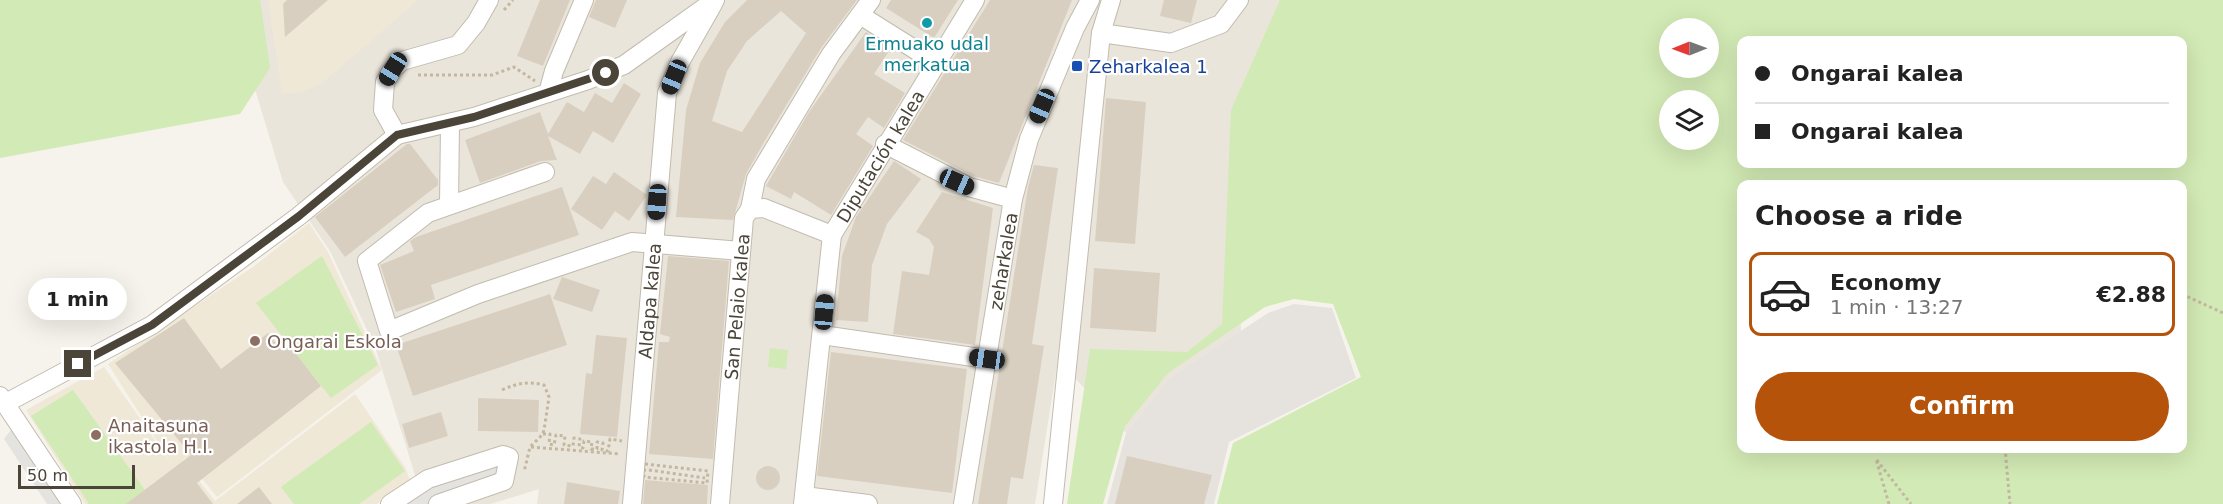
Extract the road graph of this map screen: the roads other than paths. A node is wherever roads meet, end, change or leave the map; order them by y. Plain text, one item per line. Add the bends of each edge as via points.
1 (489, 0) edge
2 (584, 0) edge
3 (715, 0) edge
4 (871, 0) edge
5 (975, 0) edge
6 (1079, 0) edge
7 (1090, 0) edge
8 (1096, 0) edge
9 (1111, 0) edge
10 (1239, 0) edge
11 (860, 15) junction
12 (1075, 28) junction
13 (1101, 31) junction
14 (938, 64) junction
15 (548, 93) junction
16 (450, 124) junction
17 (397, 135) junction
18 (885, 144) junction
19 (545, 172) dead end
20 (1013, 199) junction
21 (449, 204) junction
22 (750, 209) junction
23 (831, 236) junction
24 (654, 242) junction
25 (741, 251) junction
26 (822, 335) junction
27 (987, 359) junction
28 (3, 399) edge
29 (803, 500) edge
30 (72, 504) edge
31 (390, 504) edge
32 (438, 504) edge
33 (632, 504) edge
34 (720, 504) edge
35 (868, 504) edge
36 (963, 504) edge
37 (1053, 504) edge

1 - 17 street via 458,45 402,61 393,69 385,82 384,110
2 - 15 street
3 - 15 street via 624,65
3 - 24 street, Aldapa kalea via 680,62 668,93
4 - 11 street, San Pelaio kalea
5 - 14 street, Diputación kalea
6 - 12 street, zeharkalea
7 - 12 street, zeharkalea
8 - 13 street
9 - 13 street
10 - 13 street via 1221,24 1171,43
11 - 14 street
11 - 22 street, San Pelaio kalea via 831,54 756,179
12 - 20 street, zeharkalea via 1029,139
13 - 37 street
14 - 18 street, Diputación kalea
15 - 16 street
16 - 17 street
16 - 21 street
17 - 28 street via 299,216 152,325
18 - 20 street via 969,187
18 - 23 street, Diputación kalea
19 - 21 street
20 - 27 street, zeharkalea
21 - 24 street via 428,213 367,261 389,331 478,294 632,242
22 - 23 street via 764,208
22 - 25 street, San Pelaio kalea via 744,218
23 - 26 street, Diputación kalea
24 - 25 street
24 - 33 street, Aldapa kalea via 640,469
25 - 34 street, San Pelaio kalea
26 - 27 street
26 - 29 street, Diputación kalea
27 - 36 street, zeharkalea
28 - 30 street
29 - 35 street
31 - 32 street via 428,479 503,455 509,457 504,481

